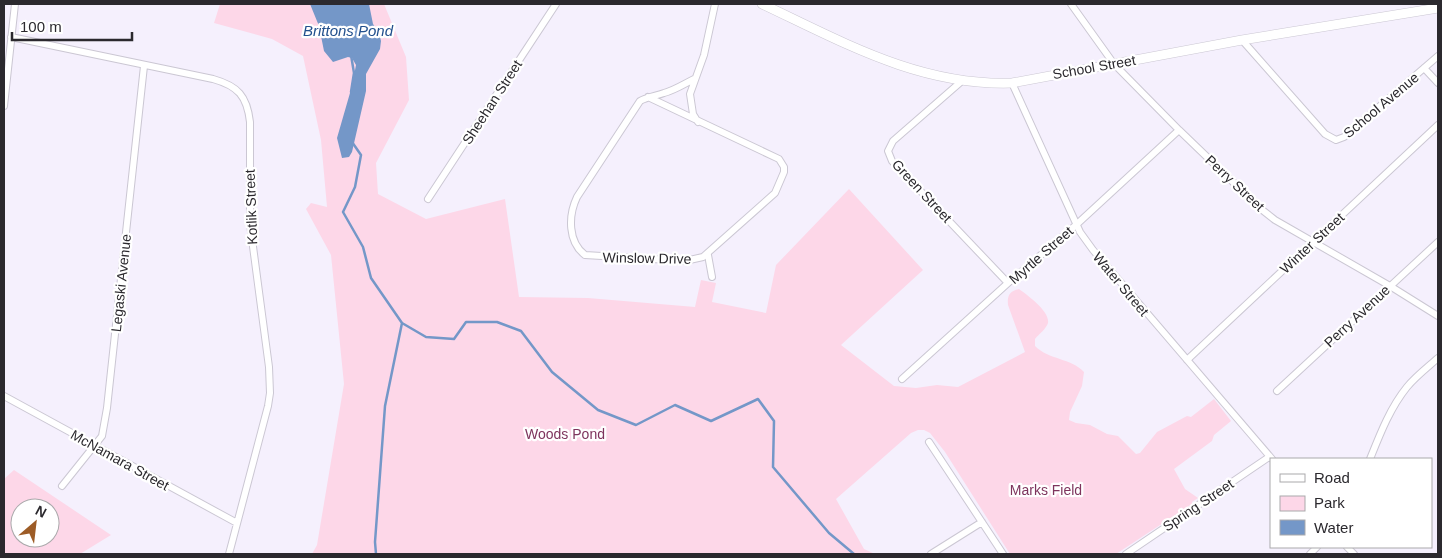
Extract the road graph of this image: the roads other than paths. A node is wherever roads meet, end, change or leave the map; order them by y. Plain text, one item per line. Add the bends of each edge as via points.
1 (15, 4) edge
2 (556, 4) edge
3 (715, 4) edge
4 (762, 4) edge
5 (1071, 4) edge
6 (1438, 8) edge
7 (11, 37) junction
8 (1242, 40) junction
9 (1438, 56) edge
10 (1114, 64) junction
11 (144, 66) junction
12 (1424, 68) junction
13 (694, 79) junction
14 (963, 80) junction
15 (1012, 83) junction
16 (1438, 83) edge
17 (648, 97) junction
18 (4, 106) edge
19 (698, 122) junction
20 (1438, 125) edge
21 (1179, 130) junction
22 (428, 199) dead end
23 (1076, 225) junction
24 (1314, 241) junction
25 (1438, 242) edge
26 (708, 255) junction
27 (712, 277) dead end
28 (1008, 283) junction
29 (1390, 286) junction
30 (1438, 316) edge
31 (1438, 358) edge
32 (1187, 360) junction
33 (902, 379) dead end
34 (1277, 391) dead end
35 (4, 396) edge
36 (929, 442) dead end
37 (94, 446) junction
38 (1270, 458) edge
39 (1370, 458) edge
40 (62, 486) dead end
41 (982, 522) junction
42 (237, 523) junction
43 (229, 554) edge
44 (931, 554) edge
45 (1002, 554) edge
46 (1126, 554) edge

1 - 7 street
2 - 22 street, Sheehan Street
3 - 13 street via 704,55
4 - 14 street, School Street via 884,61
5 - 10 street, Perry Street
6 - 8 street, School Street
7 - 11 street, Kotlik Street
7 - 18 street
8 - 10 street, School Street
8 - 12 street, School Avenue via 1325,134 1336,140
9 - 12 street, School Avenue
10 - 15 street, School Street
10 - 21 street, Perry Street
11 - 37 street, Legaski Avenue via 108,408 102,436
11 - 42 street, Kotlik Street via 213,79 231,86 244,98 249,113 251,231 270,393
12 - 16 street
13 - 17 street via 675,90
13 - 19 street via 690,104
14 - 15 street, School Street
14 - 28 street, Green Street via 893,142 888,151 892,161
15 - 23 street, Water Street
17 - 19 street, Winslow Drive
17 - 26 street, Winslow Drive via 636,106 577,197 571,223 576,246 590,257 685,261
19 - 26 street, Winslow Drive via 779,159 784,167 775,193 728,233
20 - 24 street, Winter Street
21 - 23 street, Myrtle Street
21 - 24 street, Perry Street via 1275,220
23 - 28 street, Myrtle Street
23 - 32 street, Water Street via 1093,250
24 - 29 street, Perry Street
24 - 32 street, Winter Street
25 - 29 street, Perry Avenue
26 - 27 street
28 - 33 street, Myrtle Street
29 - 30 street, Perry Street
29 - 34 street, Perry Avenue
31 - 39 street via 1397,401
32 - 38 street, Water Street
35 - 37 street, McNamara Street
36 - 41 street
37 - 40 street, Legaski Avenue
37 - 42 street, McNamara Street
38 - 46 street, Spring Street
41 - 44 street
41 - 45 street
42 - 43 street, Kotlik Street

